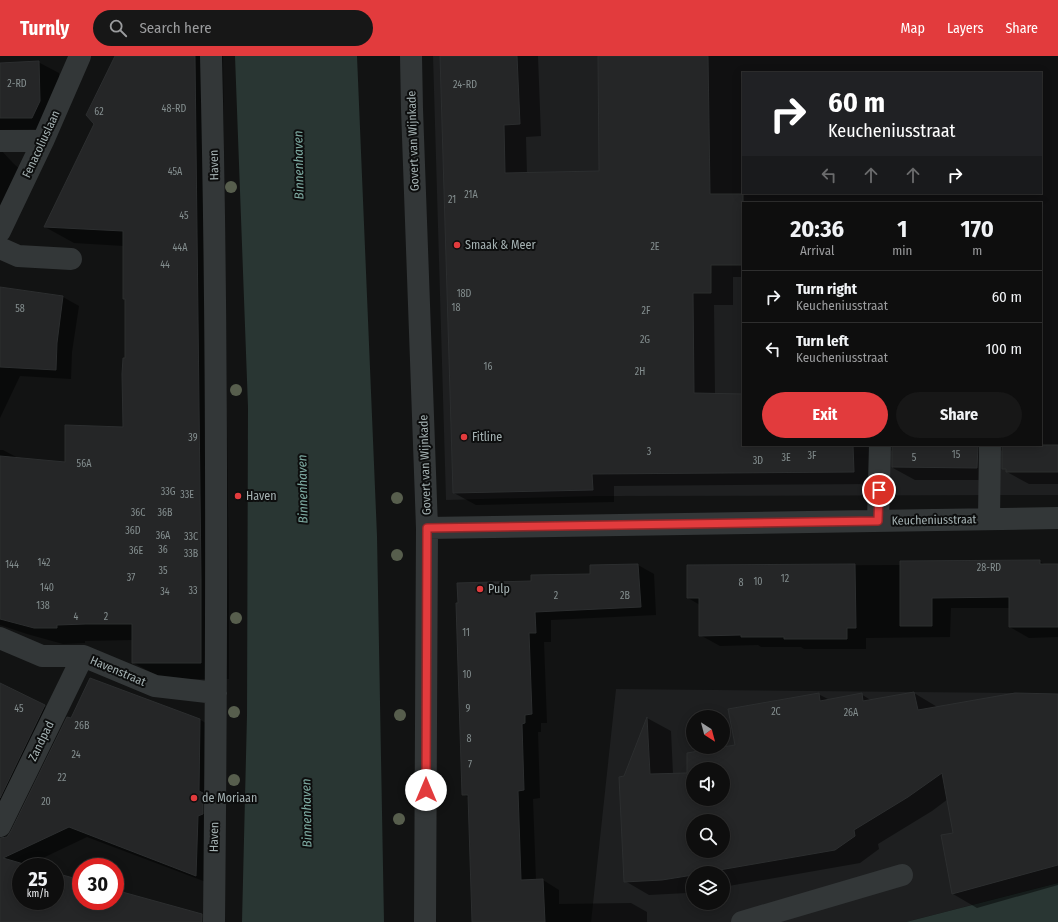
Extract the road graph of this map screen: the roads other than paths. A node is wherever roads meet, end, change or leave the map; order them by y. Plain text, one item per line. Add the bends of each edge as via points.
1 (80, 56) edge
2 (212, 56) edge
3 (411, 56) edge
4 (0, 141) edge
5 (43, 141) junction
6 (0, 231) edge
7 (0, 248) edge
8 (72, 259) dead end
9 (880, 446) edge
10 (990, 446) edge
11 (1058, 518) edge
12 (989, 519) junction
13 (878, 521) junction
14 (427, 528) junction
15 (0, 638) edge
16 (91, 660) junction
17 (216, 693) junction
18 (0, 826) edge
19 (902, 875) dead end
20 (214, 922) edge
21 (425, 922) edge
22 (742, 922) edge

1 - 5 street, Fenacoliuslaan
2 - 17 street, Haven via 216,374
3 - 14 street, Govert van Wijnkade
4 - 5 street
5 - 6 street, Fenacoliuslaan
7 - 8 street via 18,256
9 - 13 street, Keucheniusstraat
10 - 12 street, Keucheniusstraat
11 - 12 street, Keucheniusstraat
12 - 13 street, Keucheniusstraat
13 - 14 street, Keucheniusstraat
14 - 21 street, Govert van Wijnkade
15 - 16 street, Havenstraat via 42,656
16 - 17 street, Havenstraat via 155,686
16 - 18 street, Zandpad
17 - 20 street, Haven
19 - 22 street

